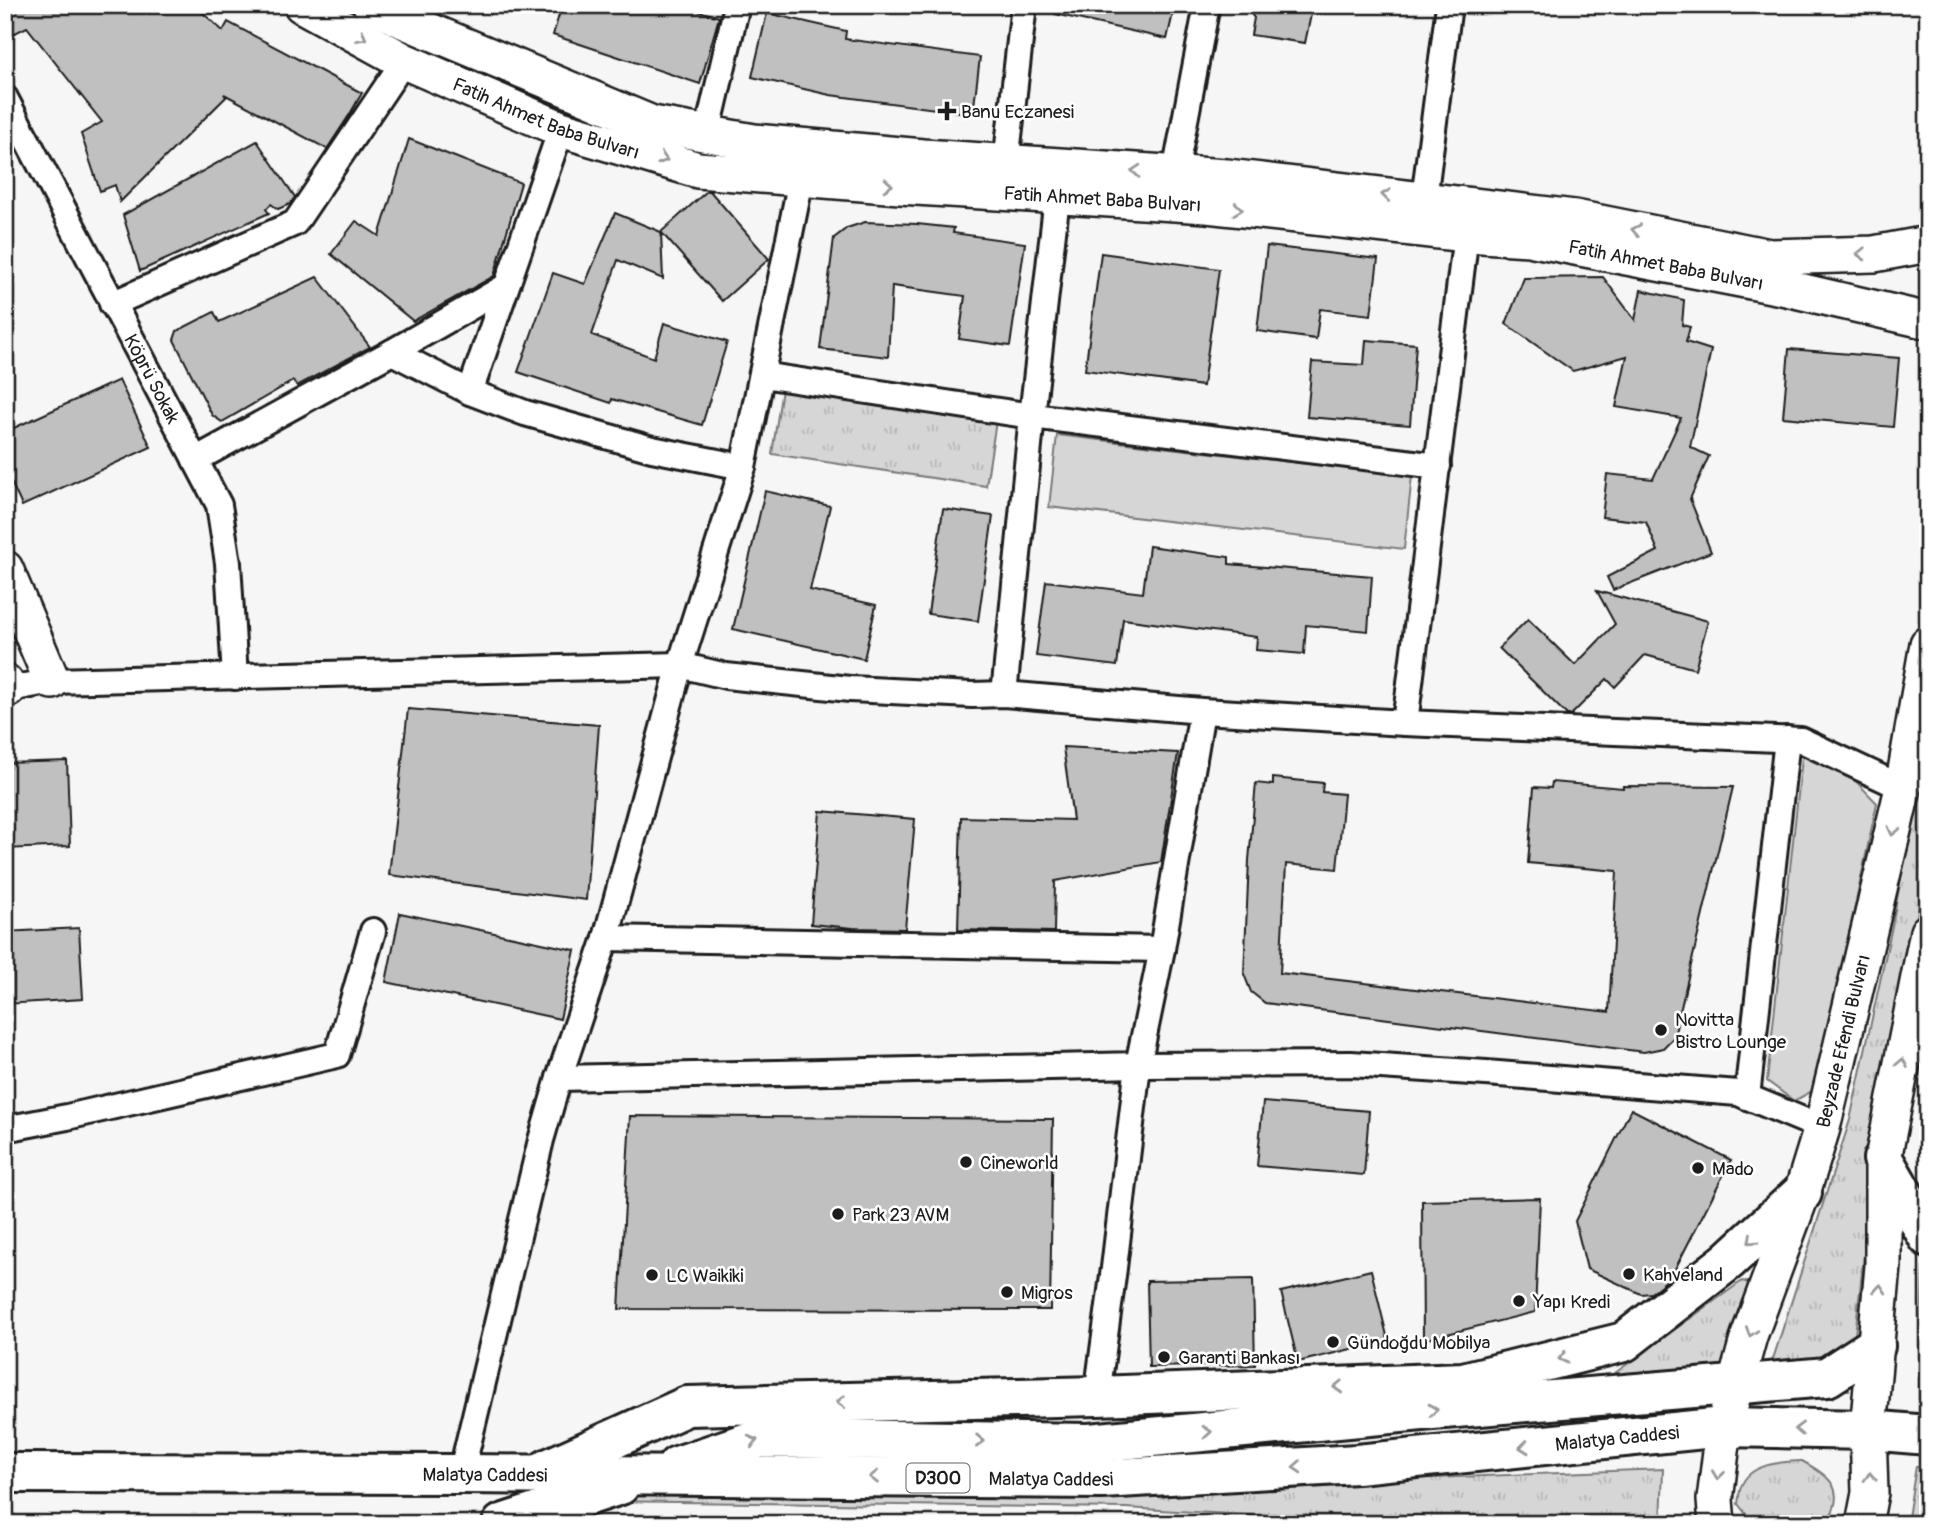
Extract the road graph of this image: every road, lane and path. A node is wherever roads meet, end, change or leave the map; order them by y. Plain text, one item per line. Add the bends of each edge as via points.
1 (302, 5) edge
2 (371, 5) edge
3 (737, 5) edge
4 (1024, 5) edge
5 (1207, 5) edge
6 (1450, 5) edge
7 (407, 13) edge
8 (404, 61) junction
9 (5, 98) edge
10 (561, 128) junction
11 (707, 134) junction
12 (1006, 163) junction
13 (1175, 173) junction
14 (801, 179) junction
15 (1056, 197) junction
16 (1424, 199) junction
17 (1466, 234) junction
18 (1928, 244) edge
19 (505, 287) junction
20 (112, 304) junction
21 (1928, 321) edge
22 (392, 352) junction
23 (762, 375) junction
24 (470, 392) junction
25 (1032, 416) junction
26 (195, 460) junction
27 (1438, 466) junction
28 (743, 467) junction
29 (5, 569) edge
30 (1928, 644) edge
31 (680, 665) junction
32 (235, 677) junction
33 (52, 681) junction
34 (6, 687) edge
35 (1004, 694) junction
36 (1202, 711) junction
37 (1405, 723) junction
38 (1787, 740) junction
39 (1903, 788) junction
40 (373, 931) dead end
41 (1928, 932) edge
42 (606, 938) junction
43 (1162, 949) junction
44 (1138, 1065) junction
45 (559, 1078) junction
46 (1747, 1097) junction
47 (1822, 1128) junction
48 (5, 1129) edge
49 (1883, 1158) junction
50 (1802, 1194) junction
51 (1928, 1237) edge
52 (1875, 1346) junction
53 (1736, 1384) junction
54 (1097, 1396) junction
55 (1724, 1427) junction
56 (1868, 1430) junction
57 (1928, 1435) edge
58 (5, 1474) edge
59 (461, 1474) junction
60 (536, 1475) junction
61 (647, 1475) junction
62 (502, 1524) edge
63 (1717, 1524) edge
64 (1864, 1524) edge

1 -> 8 main road, Fatih Ahmet Baba Bulvarı
2 - 7 main road, Fatih Ahmet Baba Bulvarı
3 - 11 street
4 - 12 street
5 - 13 street
6 - 16 street
7 - 11 main road, Fatih Ahmet Baba Bulvarı via 652,124
8 - 10 main road, Fatih Ahmet Baba Bulvarı
8 - 20 street via 295,223
9 - 20 street, Köprü Sokak
10 -> 14 main road, Fatih Ahmet Baba Bulvarı via 698,170
10 - 19 street
11 - 12 main road, Fatih Ahmet Baba Bulvarı
13 -> 12 main road, Fatih Ahmet Baba Bulvarı
16 -> 13 main road, Fatih Ahmet Baba Bulvarı
14 -> 15 main road, Fatih Ahmet Baba Bulvarı
14 - 23 street
15 -> 17 main road, Fatih Ahmet Baba Bulvarı via 1207,205
15 - 25 street
18 -> 16 main road, Fatih Ahmet Baba Bulvarı via 1874,254 1770,257 1576,218
17 - 21 main road, Fatih Ahmet Baba Bulvarı via 1543,241 1782,287
17 - 27 street
19 - 22 street
19 - 24 street
20 - 26 street, Köprü Sokak
22 - 24 street
22 - 26 street
23 - 25 street
23 - 28 street
24 - 28 street via 525,413 652,449
25 - 27 street
25 - 35 street
26 - 32 street, Köprü Sokak via 219,505 228,563
27 - 37 street
28 - 31 street
29 - 33 main road
30 - 39 main road, Beyzade Efendi Bulvarı
31 - 32 street
31 - 35 street via 726,676 850,689
31 - 42 street
32 - 33 street
33 - 34 street
35 - 36 street
36 - 37 street
36 - 43 street
37 - 38 street
38 - 39 street via 1801,740
38 - 46 street
39 -> 47 main road, Beyzade Efendi Bulvarı
40 - 48 street via 337,1055
49 -> 41 main road
42 - 43 street
42 - 45 street
43 - 44 street
44 - 45 street
44 - 46 street via 1351,1064
44 - 54 street
45 - 59 street
46 - 47 street
47 - 50 main road, Beyzade Efendi Bulvarı
49 - 51 highway
52 -> 49 main road via 1883,1266
50 -> 53 main road, Beyzade Efendi Bulvarı
50 -> 54 highway via 1728,1261 1624,1342 1463,1382
52 - 53 highway via 1827,1377
52 - 56 main road
53 - 55 main road, Beyzade Efendi Bulvarı
61 -> 53 highway via 760,1438 1089,1443
54 -> 60 highway via 687,1406
56 -> 55 highway, Malatya Caddesi / D300
55 -> 61 highway, Malatya Caddesi / D300 via 1357,1464 1102,1479
55 -> 63 main road, Beyzade Efendi Bulvarı via 1715,1500
56 - 57 highway, Malatya Caddesi / D300
64 -> 56 main road via 1870,1493
58 - 59 highway, Malatya Caddesi / D300
59 - 60 highway, Malatya Caddesi / D300
60 - 61 highway, Malatya Caddesi / D300
61 - 62 highway

